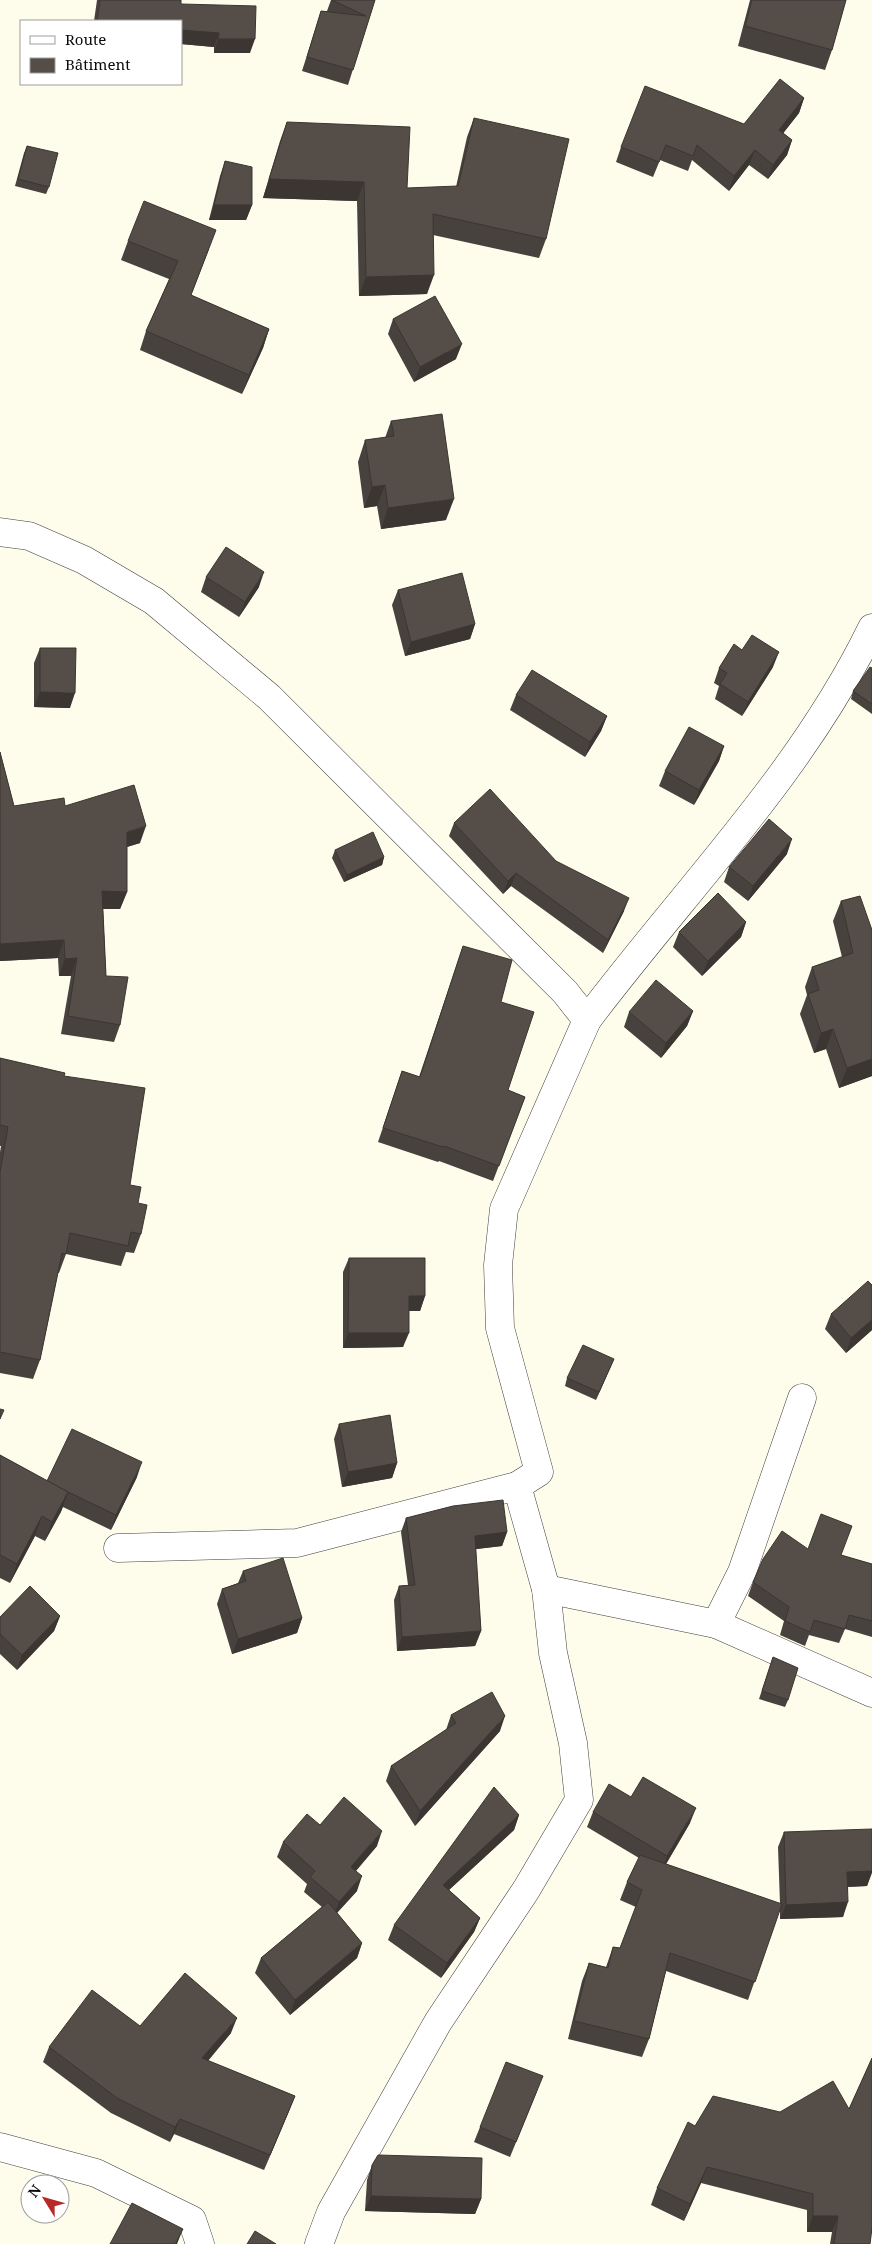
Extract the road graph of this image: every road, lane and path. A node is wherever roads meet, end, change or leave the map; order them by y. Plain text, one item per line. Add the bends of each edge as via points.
1 (0, 532) edge
2 (872, 628) edge
3 (587, 1020) junction
4 (802, 1398) dead end
5 (517, 1486) junction
6 (118, 1548) dead end
7 (546, 1589) junction
8 (716, 1624) junction
9 (872, 1693) edge
10 (0, 2147) edge
11 (200, 2244) edge
12 (319, 2244) edge

1 - 3 street via 30,536 84,560 154,601 276,704 565,992
2 - 3 street via 855,664 796,757
3 - 5 street via 504,1209 498,1265 500,1328 539,1472
4 - 8 street via 742,1572
5 - 6 street via 297,1543
5 - 7 street
7 - 8 street
7 - 12 street via 553,1653 573,1742 579,1800 526,1890 438,2022 331,2212
8 - 9 street
10 - 11 street via 96,2173 192,2220

